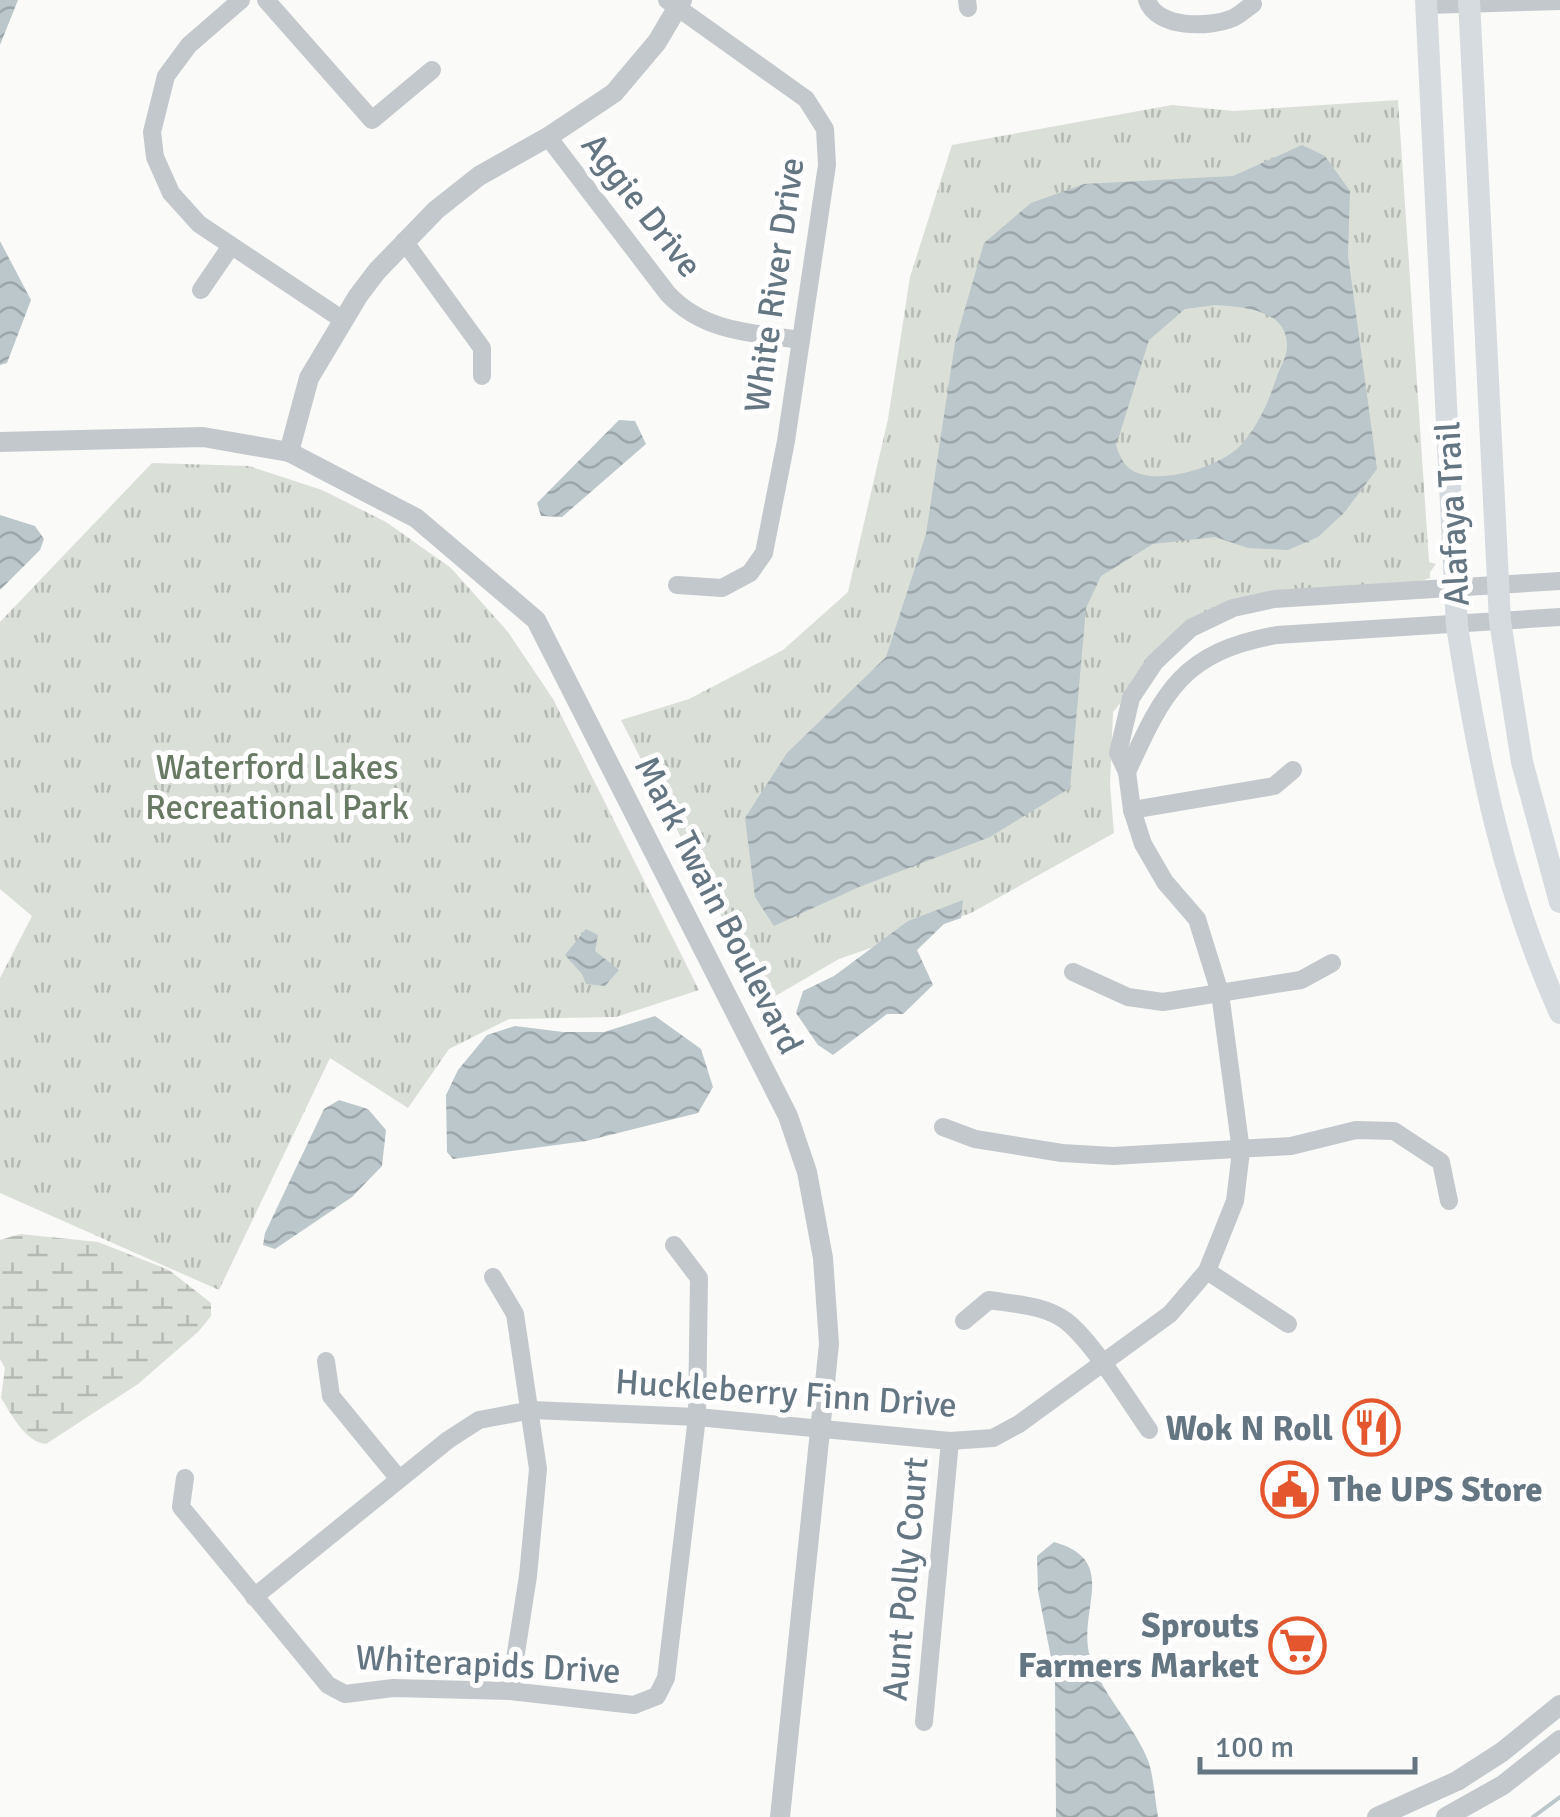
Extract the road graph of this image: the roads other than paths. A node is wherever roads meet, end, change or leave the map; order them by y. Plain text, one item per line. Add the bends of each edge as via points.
1 (240, 0) edge
2 (266, 0) edge
3 (1147, 0) edge
4 (1560, 0) edge
5 (1427, 2) edge
6 (1470, 2) edge
7 (676, 3) edge
8 (1253, 4) dead end
9 (432, 70) dead end
10 (548, 137) junction
11 (404, 241) junction
12 (232, 246) junction
13 (200, 290) dead end
14 (343, 320) junction
15 (801, 340) junction
16 (482, 376) dead end
17 (0, 442) edge
18 (289, 452) junction
19 (1560, 581) edge
20 (1498, 584) junction
21 (677, 585) dead end
22 (1456, 587) junction
23 (1560, 617) edge
24 (1500, 621) junction
25 (1457, 626) junction
26 (1293, 770) dead end
27 (1127, 772) junction
28 (1132, 810) junction
29 (1560, 902) edge
30 (1332, 963) dead end
31 (1073, 972) dead end
32 (1220, 992) junction
33 (1560, 1012) edge
34 (944, 1127) dead end
35 (1241, 1150) junction
36 (1449, 1201) dead end
37 (674, 1245) dead end
38 (1207, 1271) junction
39 (493, 1278) dead end
40 (964, 1321) dead end
41 (1288, 1324) dead end
42 (326, 1361) dead end
43 (1103, 1365) junction
44 (532, 1410) junction
45 (697, 1417) junction
46 (822, 1428) junction
47 (1149, 1430) dead end
48 (950, 1441) junction
49 (184, 1478) dead end
50 (399, 1479) junction
51 (254, 1597) junction
52 (510, 1691) junction
53 (1560, 1705) edge
54 (924, 1722) dead end
55 (1560, 1740) edge
56 (780, 1817) edge
57 (1377, 1817) edge
58 (1446, 1817) edge

1 - 12 street via 174,62 152,132 171,193 199,224
2 - 9 street via 372,120
3 - 8 street via 1164,20 1180,22 1232,18
4 - 6 street
5 - 6 street
5 - 22 main road, Alafaya Trail
6 - 20 main road, Alafaya Trail
7 - 10 street via 656,42 614,92
7 - 15 street, White River Drive via 806,100 825,129 827,164
10 - 11 street via 479,176
10 - 15 street, Aggie Drive via 687,314 732,330
11 - 14 street
11 - 16 street via 482,348
12 - 13 street
12 - 14 street
14 - 18 street via 309,378
15 - 21 street, White River Drive via 764,553 750,573 722,588
17 - 18 street, Mark Twain Boulevard via 203,437
18 - 46 street, Mark Twain Boulevard via 416,518 536,620 788,1116 807,1172 823,1258 829,1344
19 - 20 street, Huckleberry Finn Drive
20 - 22 street, Huckleberry Finn Drive
20 - 24 main road, Alafaya Trail
22 - 25 main road, Alafaya Trail
22 - 27 street, Huckleberry Finn Drive via 1274,599 1233,608 1191,628 1131,698 1118,753
23 - 24 street
24 - 25 street
24 - 29 main road, Alafaya Trail via 1528,790
25 - 27 street via 1240,642 1190,670 1158,704
25 - 33 main road, Alafaya Trail via 1494,830 1526,933
26 - 28 street via 1274,786
27 - 28 street, Huckleberry Finn Drive
28 - 32 street, Huckleberry Finn Drive via 1165,882 1197,919
30 - 32 street via 1301,980
31 - 32 street via 1128,998 1163,1002
32 - 35 street, Huckleberry Finn Drive
34 - 35 street via 976,1139 1113,1156
35 - 36 street via 1394,1130 1441,1162
35 - 38 street, Huckleberry Finn Drive via 1235,1201
37 - 45 street via 699,1278
38 - 41 street
38 - 43 street, Huckleberry Finn Drive via 1170,1314
39 - 44 street via 515,1314
40 - 43 street via 990,1300 1039,1308 1066,1321
42 - 50 street via 331,1396
43 - 47 street
43 - 48 street, Huckleberry Finn Drive via 993,1438
44 - 45 street, Huckleberry Finn Drive
44 - 50 street, Huckleberry Finn Drive via 479,1420
44 - 52 street via 538,1470
45 - 46 street, Huckleberry Finn Drive
45 - 52 street, Whiterapids Drive via 666,1678 657,1696 634,1705
46 - 48 street, Huckleberry Finn Drive
46 - 56 street, Mark Twain Boulevard
48 - 54 street, Aunt Polly Court
49 - 51 street, Whiterapids Drive via 181,1507
50 - 51 street, Huckleberry Finn Drive
51 - 52 street, Whiterapids Drive via 328,1685 346,1694 392,1688
53 - 57 street via 1457,1781
55 - 58 street via 1503,1786

